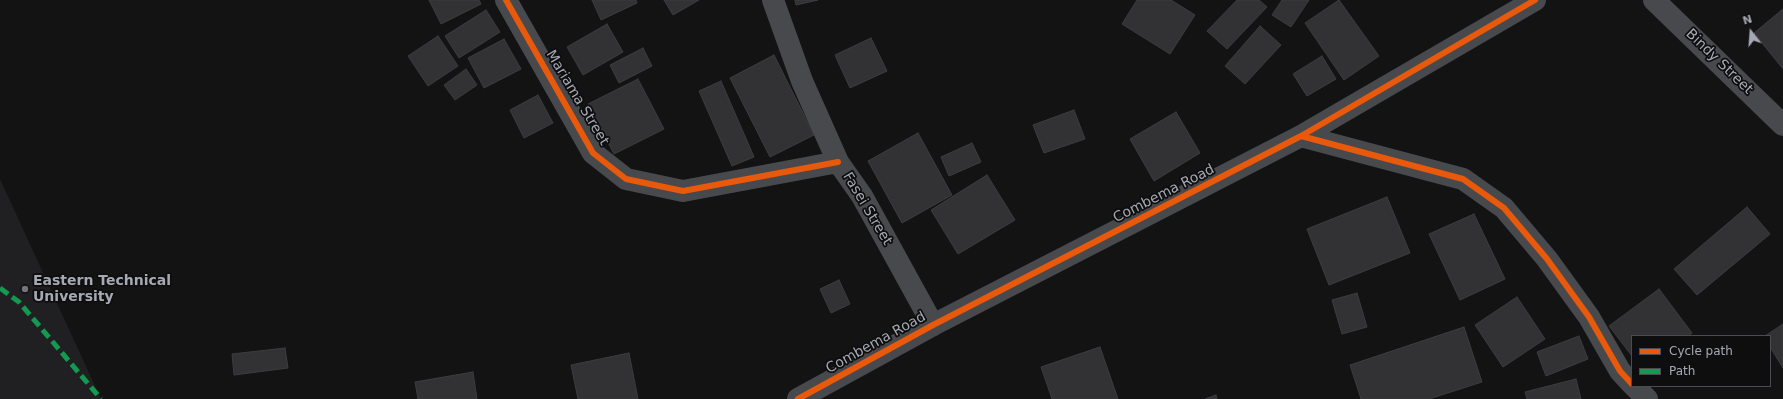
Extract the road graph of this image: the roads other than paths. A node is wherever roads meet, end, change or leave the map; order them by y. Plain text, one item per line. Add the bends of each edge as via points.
1 (506, 0) edge
2 (773, 0) edge
3 (1535, 0) edge
4 (1654, 0) edge
5 (1783, 125) edge
6 (1301, 136) junction
7 (838, 162) junction
8 (933, 325) junction
9 (1629, 380) edge
10 (1636, 387) edge
11 (798, 399) edge
12 (1627, 399) edge
13 (1647, 399) edge

1 - 7 street, Mariama Street via 592,153 626,178 683,191
2 - 7 street, Fasei Street via 802,81
3 - 6 street, Combema Road
4 - 5 street, Bindy Street
6 - 8 street, Combema Road
6 - 9 street via 1463,180 1504,208 1547,259 1589,317
7 - 8 street, Fasei Street via 862,196
8 - 11 street, Combema Road
9 - 12 street
10 - 13 street

